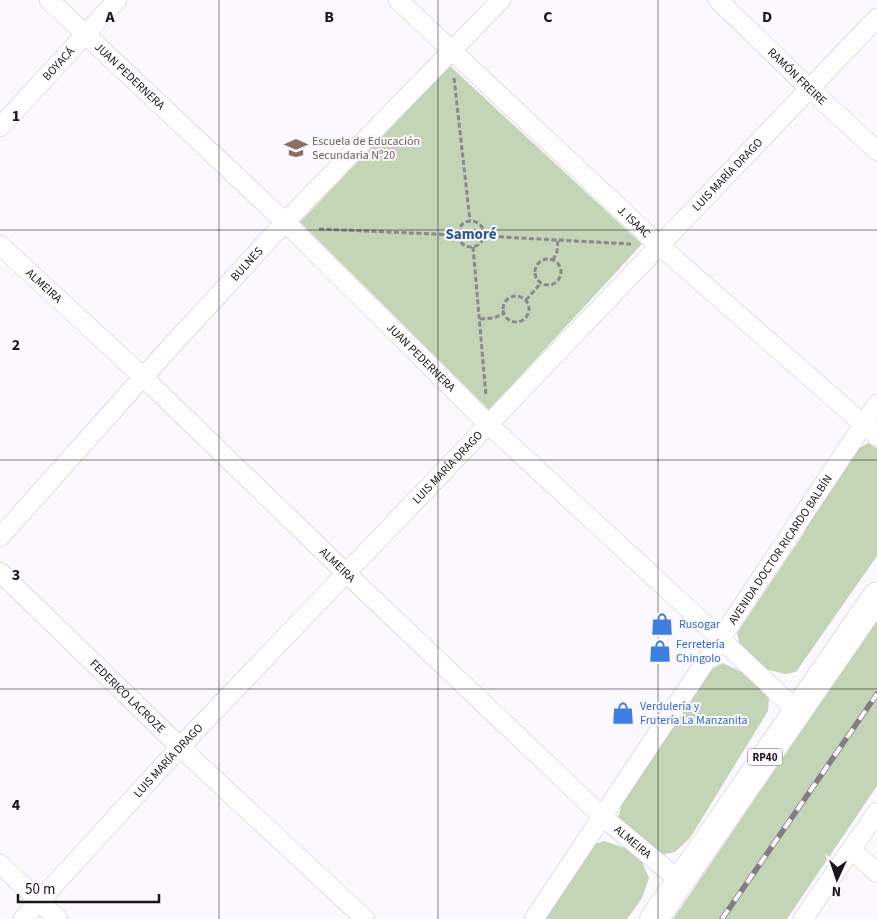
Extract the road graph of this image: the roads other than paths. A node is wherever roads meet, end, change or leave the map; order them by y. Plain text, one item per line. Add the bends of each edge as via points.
1 (49, 0) edge
2 (117, 0) edge
3 (398, 0) edge
4 (501, 0) edge
5 (718, 0) edge
6 (877, 18) edge
7 (84, 34) junction
8 (451, 50) junction
9 (810, 89) junction
10 (0, 126) edge
11 (877, 151) edge
12 (288, 225) junction
13 (0, 245) edge
14 (660, 246) junction
15 (143, 377) junction
16 (877, 404) edge
17 (489, 425) junction
18 (870, 430) edge
19 (0, 537) edge
20 (0, 572) edge
21 (346, 574) junction
22 (877, 596) edge
23 (721, 638) junction
24 (797, 711) junction
25 (180, 747) junction
26 (877, 812) edge
27 (603, 816) junction
28 (851, 849) junction
29 (0, 864) edge
30 (877, 873) edge
31 (680, 881) junction
32 (40, 901) junction
33 (23, 919) edge
34 (58, 919) edge
35 (365, 919) edge
36 (534, 919) edge
37 (654, 919) edge
38 (802, 919) edge

1 - 7 street, JUAN PEDERNERA
2 - 7 street, BOYACÁ
3 - 8 street, J. ISAAC
4 - 8 street, BULNES
5 - 9 street, RAMÓN FREIRE
6 - 9 street, LUIS MARÍA DRAGO
7 - 10 street, BOYACÁ
7 - 12 street, JUAN PEDERNERA
8 - 12 street, BULNES
8 - 14 street, J. ISAAC
9 - 11 street, RAMÓN FREIRE
9 - 14 street, LUIS MARÍA DRAGO
12 - 15 street, BULNES
12 - 17 street, JUAN PEDERNERA
13 - 15 street, ALMEIRA
14 - 17 street, LUIS MARÍA DRAGO
14 - 18 street, J. ISAAC
15 - 19 street, BULNES
15 - 21 street, ALMEIRA
16 - 18 street, AVENIDA DOCTOR RICARDO BALBÍN
17 - 21 street, LUIS MARÍA DRAGO
17 - 23 street, JUAN PEDERNERA
18 - 23 street, AVENIDA DOCTOR RICARDO BALBÍN
20 - 25 street, FEDERICO LACROZE
21 - 25 street, LUIS MARÍA DRAGO
21 - 27 street, ALMEIRA
22 - 24 main road, RP40
23 - 24 street, JUAN PEDERNERA
23 - 27 street, AVENIDA DOCTOR RICARDO BALBÍN
24 - 31 main road, RP40
25 - 32 street, LUIS MARÍA DRAGO
25 - 35 street, FEDERICO LACROZE
26 - 28 street
27 - 31 street, ALMEIRA
27 - 36 street, AVENIDA DOCTOR RICARDO BALBÍN
28 - 30 street
28 - 38 street
29 - 32 street
31 - 37 main road, RP40
32 - 33 street, LUIS MARÍA DRAGO
32 - 34 street

